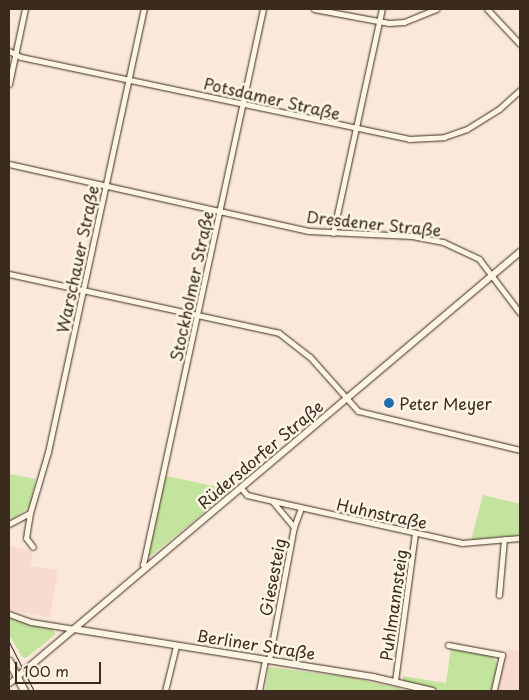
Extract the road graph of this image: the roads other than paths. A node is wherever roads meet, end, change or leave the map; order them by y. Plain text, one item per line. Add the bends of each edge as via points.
1 (25, 9) edge
2 (144, 9) edge
3 (263, 9) edge
4 (314, 9) edge
5 (382, 9) edge
6 (436, 9) edge
7 (487, 9) edge
8 (379, 23) junction
9 (520, 44) edge
10 (9, 51) edge
11 (15, 54) junction
12 (129, 80) junction
13 (9, 84) edge
14 (520, 90) edge
15 (243, 104) junction
16 (356, 130) junction
17 (9, 164) edge
18 (106, 186) junction
19 (220, 210) junction
20 (333, 233) junction
21 (520, 252) edge
22 (9, 274) edge
23 (492, 275) junction
24 (83, 290) junction
25 (520, 313) edge
26 (197, 315) junction
27 (346, 399) junction
28 (520, 450) edge
29 (241, 488) junction
30 (273, 501) junction
31 (301, 508) junction
32 (30, 513) junction
33 (9, 524) edge
34 (294, 527) junction
35 (416, 533) junction
36 (520, 538) edge
37 (504, 539) junction
38 (33, 547) dead end
39 (145, 568) junction
40 (499, 595) dead end
41 (9, 614) edge
42 (74, 629) junction
43 (448, 645) dead end
44 (176, 646) junction
45 (267, 660) junction
46 (9, 661) edge
47 (17, 676) junction
48 (395, 681) junction
49 (9, 684) edge
50 (24, 691) edge
51 (165, 691) edge
52 (259, 691) edge
53 (432, 691) edge
54 (494, 691) edge

1 - 11 street
2 - 12 street, Warschauer Straße
3 - 15 street, Stockholmer Straße
4 - 8 street
5 - 8 street
6 - 8 street via 404,22
7 - 9 street
8 - 16 street
10 - 11 street, Potsdamer Straße
11 - 12 street, Potsdamer Straße
11 - 13 street
12 - 15 street, Potsdamer Straße
12 - 18 street, Warschauer Straße
14 - 16 street, Potsdamer Straße via 478,123 444,137 409,139
15 - 16 street, Potsdamer Straße
15 - 19 street, Stockholmer Straße
16 - 20 street
17 - 18 street, Dresdener Straße
18 - 19 street, Dresdener Straße
18 - 24 street, Warschauer Straße
19 - 20 street, Dresdener Straße
19 - 26 street, Stockholmer Straße
20 - 23 street, Dresdener Straße via 412,236 443,242 471,252
21 - 23 street, Rüdersdorfer Straße
22 - 24 street
23 - 25 street, Dresdener Straße
23 - 27 street, Rüdersdorfer Straße
24 - 26 street
24 - 32 street, Warschauer Straße via 48,452
26 - 27 street via 279,333 310,357
26 - 39 street, Stockholmer Straße via 143,565
27 - 28 street via 363,414
27 - 29 street, Rüdersdorfer Straße
29 - 30 street, Huhnstraße via 247,495
29 - 39 street, Rüdersdorfer Straße
30 - 31 street, Huhnstraße
30 - 34 street, Giesesteig
31 - 34 street, Giesesteig
31 - 35 street, Huhnstraße
32 - 33 street
32 - 38 street, Warschauer Straße via 26,538
34 - 45 street, Giesesteig
35 - 37 street, Huhnstraße via 470,544
35 - 48 street, Puhlmannsteig
36 - 37 street, Huhnstraße
37 - 40 street
39 - 42 street, Rüdersdorfer Straße
41 - 42 street via 31,622
42 - 44 street, Berliner Straße
42 - 47 street, Rüdersdorfer Straße
43 - 54 street via 502,655
44 - 45 street, Berliner Straße
44 - 51 street
45 - 48 street, Berliner Straße
45 - 52 street, Giesesteig
46 - 47 main road
47 - 49 street
47 - 50 main road
48 - 53 street, Berliner Straße

